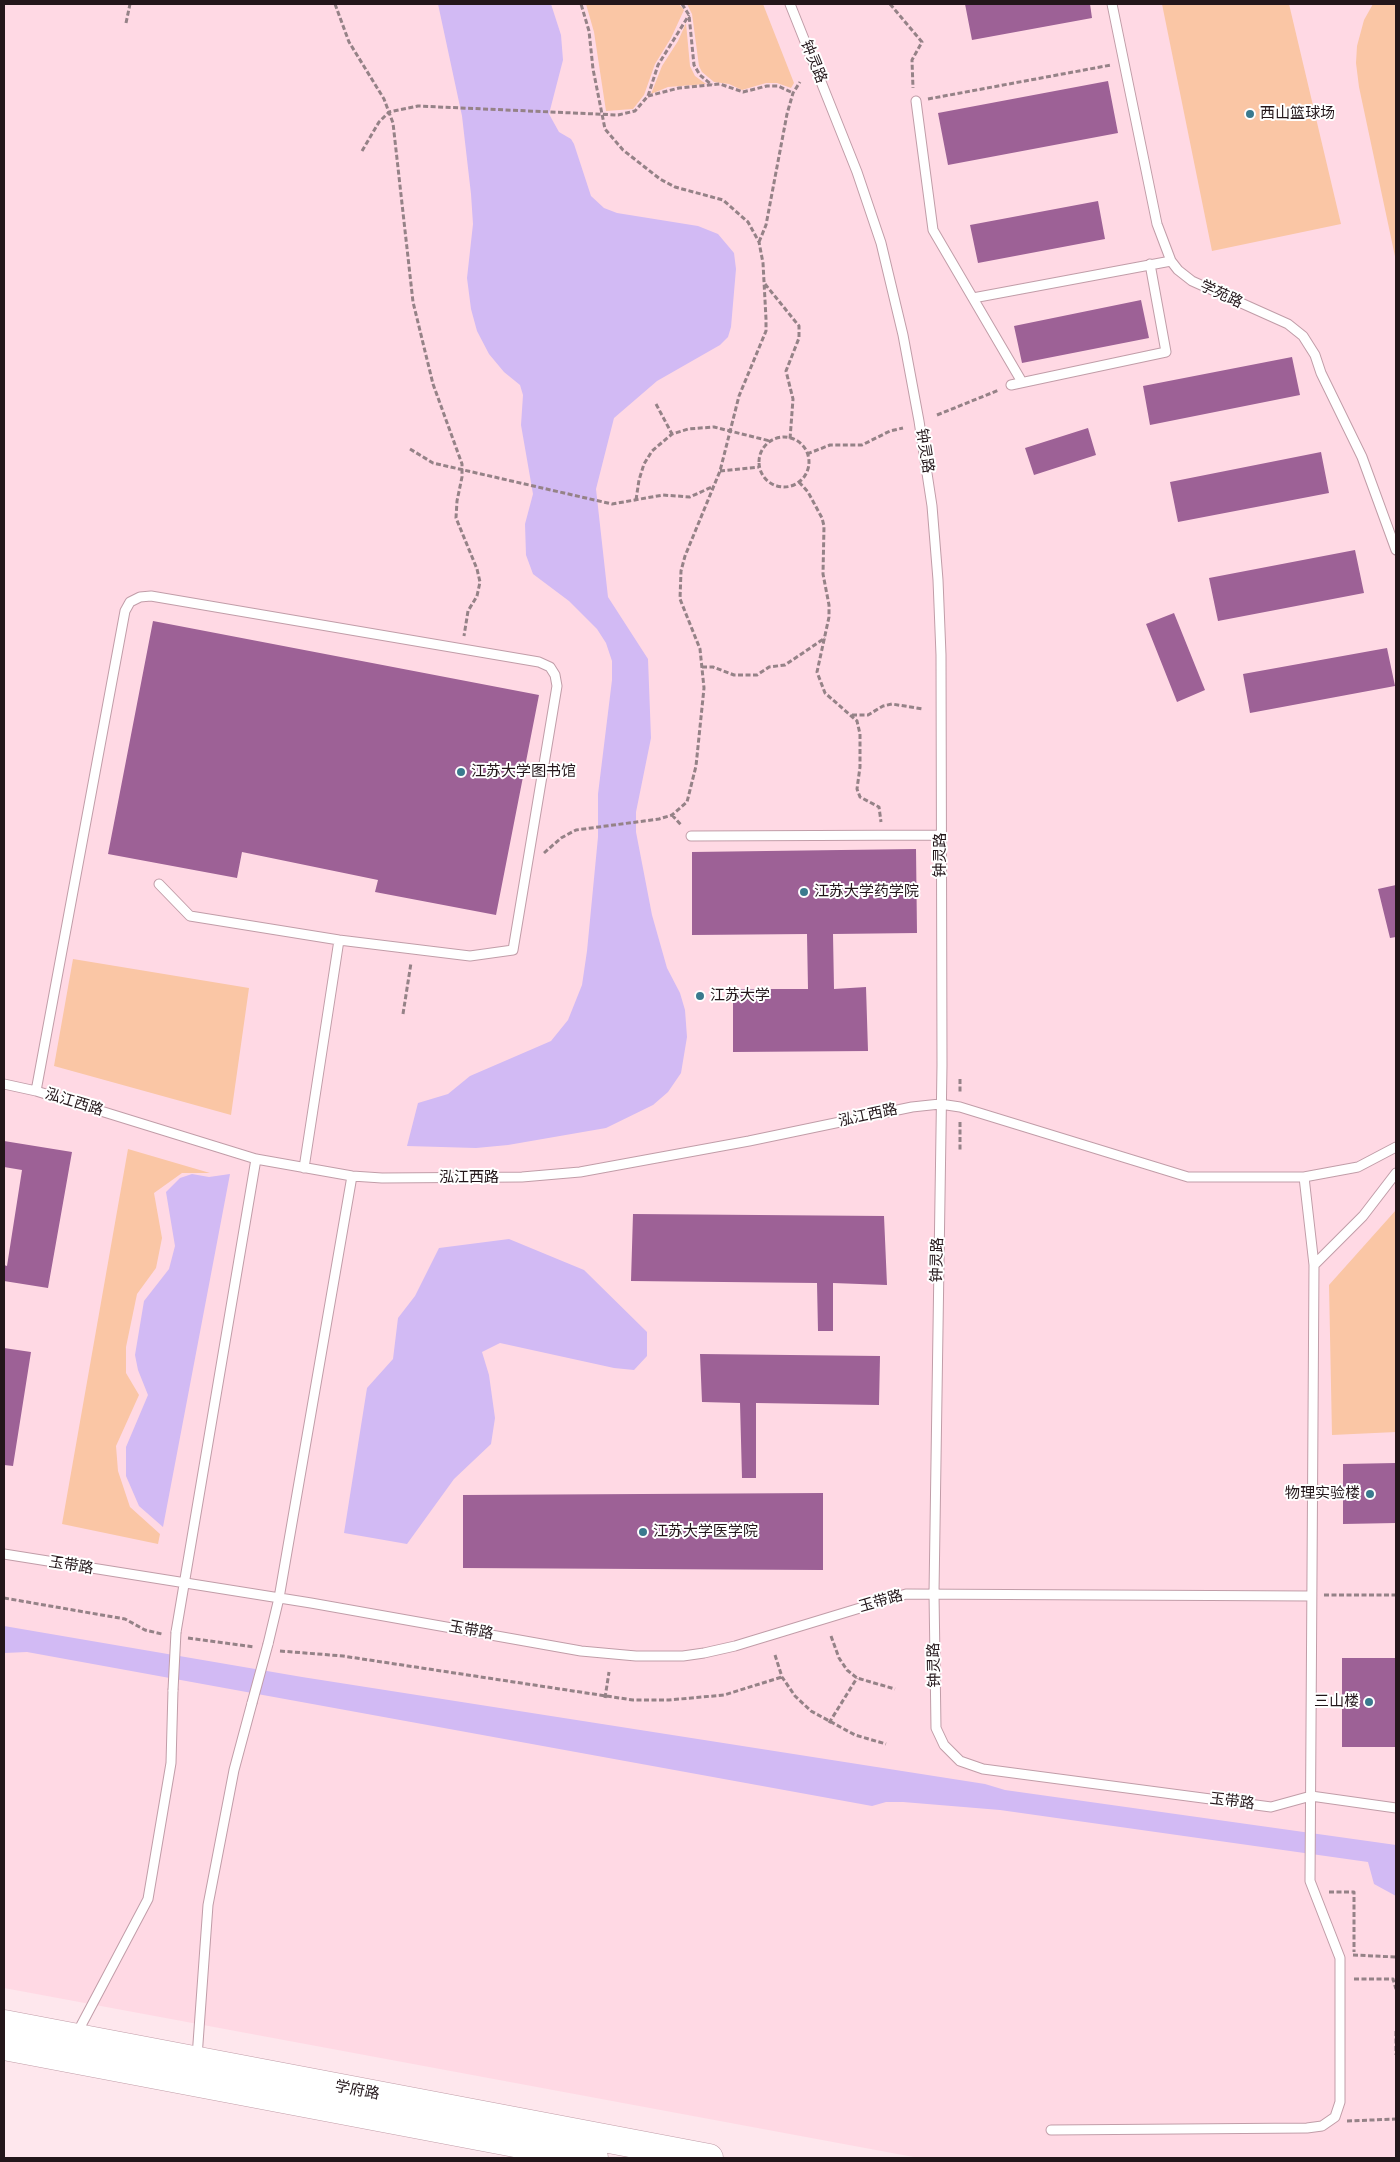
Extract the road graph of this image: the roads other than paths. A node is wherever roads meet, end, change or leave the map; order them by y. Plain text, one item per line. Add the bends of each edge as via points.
1 (790, 4) edge
2 (1112, 4) edge
3 (916, 101) road end
4 (1171, 261) junction
5 (1150, 264) junction
6 (973, 298) junction
7 (1022, 382) junction
8 (1011, 385) road end
9 (1396, 550) edge
10 (941, 835) junction
11 (691, 836) dead end
12 (159, 884) dead end
13 (339, 940) junction
14 (4, 1084) edge
15 (36, 1091) junction
16 (940, 1104) junction
17 (1396, 1147) edge
18 (256, 1159) junction
19 (304, 1168) junction
20 (1396, 1174) edge
21 (352, 1176) junction
22 (1304, 1177) junction
23 (1314, 1265) junction
24 (4, 1554) edge
25 (183, 1584) junction
26 (934, 1593) junction
27 (1311, 1596) junction
28 (279, 1598) junction
29 (936, 1728) joint
30 (1311, 1796) junction
31 (1396, 1808) edge
32 (4, 2024) edge
33 (76, 2036) junction
34 (4, 2046) edge
35 (196, 2060) junction
36 (1052, 2130) dead end
37 (594, 2158) edge
38 (705, 2158) edge

1 - 10 lane, 钟灵路 via 857,172 881,243 919,421 932,506 938,580
2 - 4 lane, 学苑路 via 1157,224
3 - 6 lane via 933,230
4 - 5 lane
4 - 9 lane, 学苑路 via 1192,281 1288,324 1303,336 1362,457
5 - 6 lane
5 - 7 lane via 1166,352
6 - 7 lane
7 - 8 lane
10 - 11 lane
10 - 16 lane, 钟灵路
12 - 13 lane via 190,916
13 - 15 lane via 470,956 513,950 557,686 556,675 550,667 539,662 151,596 140,597 130,602 123,621
13 - 19 lane
14 - 15 lane, 泓江西路
15 - 18 lane, 泓江西路
16 - 21 lane, 泓江西路 via 580,1172 467,1179
16 - 22 lane, 泓江西路 via 960,1107 1188,1177
16 - 26 lane, 钟灵路
17 - 22 lane, 泓江西路 via 1358,1167
18 - 19 lane, 泓江西路
18 - 25 lane
19 - 21 lane, 泓江西路
20 - 23 lane via 1363,1216
21 - 28 lane
22 - 23 lane
23 - 27 lane
24 - 25 lane, 玉带路
25 - 28 lane, 玉带路
25 - 33 lane, bridge via 172,1634 170,1763 148,1899
26 - 27 lane, 玉带路
26 - 28 lane, 玉带路 via 906,1594 704,1654 661,1657 581,1651
26 - 29 lane, 钟灵路
27 - 30 lane
28 - 35 lane, bridge via 234,1770 208,1905
29 - 30 lane, 玉带路 via 944,1745 960,1761 983,1769 1271,1807
30 - 31 lane, 玉带路
30 - 36 lane via 1310,1881 1340,1958 1340,2102 1335,2117 1322,2126 1307,2128
32 - 33 main road, 学府路
33 - 35 main road, 学府路
34 - 37 main road, 学府路
35 - 38 main road, 学府路

